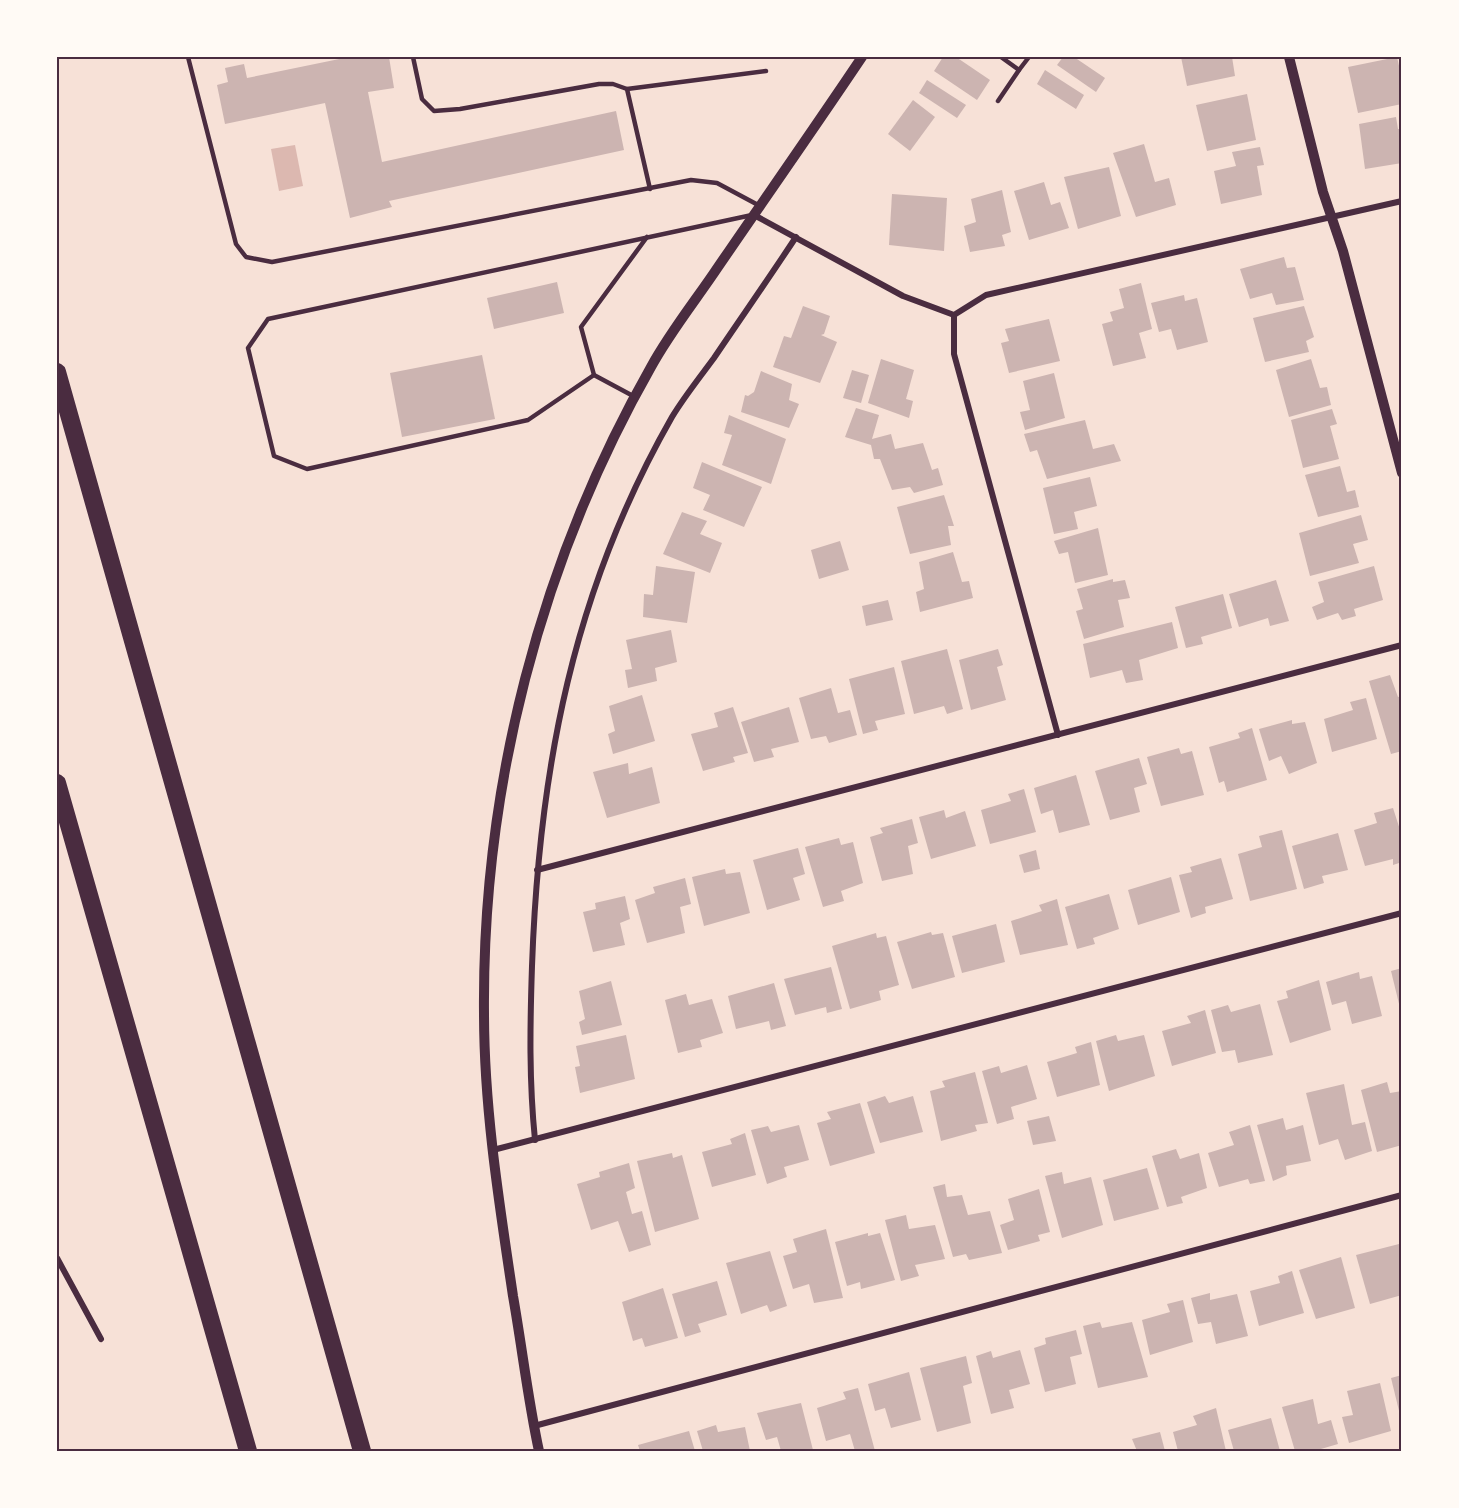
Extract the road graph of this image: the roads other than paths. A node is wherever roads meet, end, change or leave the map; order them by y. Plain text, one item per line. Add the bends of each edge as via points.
1 (188, 57) edge
2 (413, 57) edge
3 (862, 57) edge
4 (1001, 57) edge
5 (1029, 57) edge
6 (1289, 57) edge
7 (1019, 70) junction
8 (766, 71) dead end
9 (627, 89) junction
10 (998, 101) dead end
11 (650, 189) junction
12 (1402, 201) edge
13 (757, 210) junction
14 (1331, 217) junction
15 (647, 237) junction
16 (796, 237) junction
17 (954, 315) junction
18 (57, 372) edge
19 (594, 375) junction
20 (635, 397) junction
21 (1402, 473) edge
22 (1402, 645) edge
23 (1058, 735) junction
24 (57, 783) edge
25 (537, 870) junction
26 (1402, 913) edge
27 (535, 1140) junction
28 (493, 1150) junction
29 (1402, 1195) edge
30 (57, 1258) edge
31 (101, 1339) dead end
32 (534, 1426) junction
33 (248, 1451) edge
34 (362, 1451) edge
35 (539, 1451) edge

1 - 11 lane via 236,244 246,257 272,262
2 - 9 lane via 422,99 434,111 599,84
3 - 13 street
4 - 7 lane
5 - 7 lane
6 - 14 street
7 - 10 lane
8 - 9 lane
9 - 11 lane
11 - 13 lane via 691,180 717,183
12 - 14 street
13 - 15 lane
13 - 16 street
13 - 20 street via 652,364
14 - 17 street via 986,295
14 - 21 street
15 - 19 lane via 581,327
15 - 19 lane via 268,319 249,348 273,456 307,468 528,420
16 - 17 street via 903,296
16 - 25 street via 673,416 610,546 585,614 563,694
17 - 23 street via 954,354
18 - 34 highway
19 - 20 lane
20 - 28 street via 612,440 552,586 509,745 486,918 484,1013
22 - 23 street
23 - 25 street
24 - 33 highway
25 - 27 street via 529,1080
26 - 27 street
27 - 28 street
28 - 32 street
29 - 32 street
30 - 31 street
32 - 35 street

